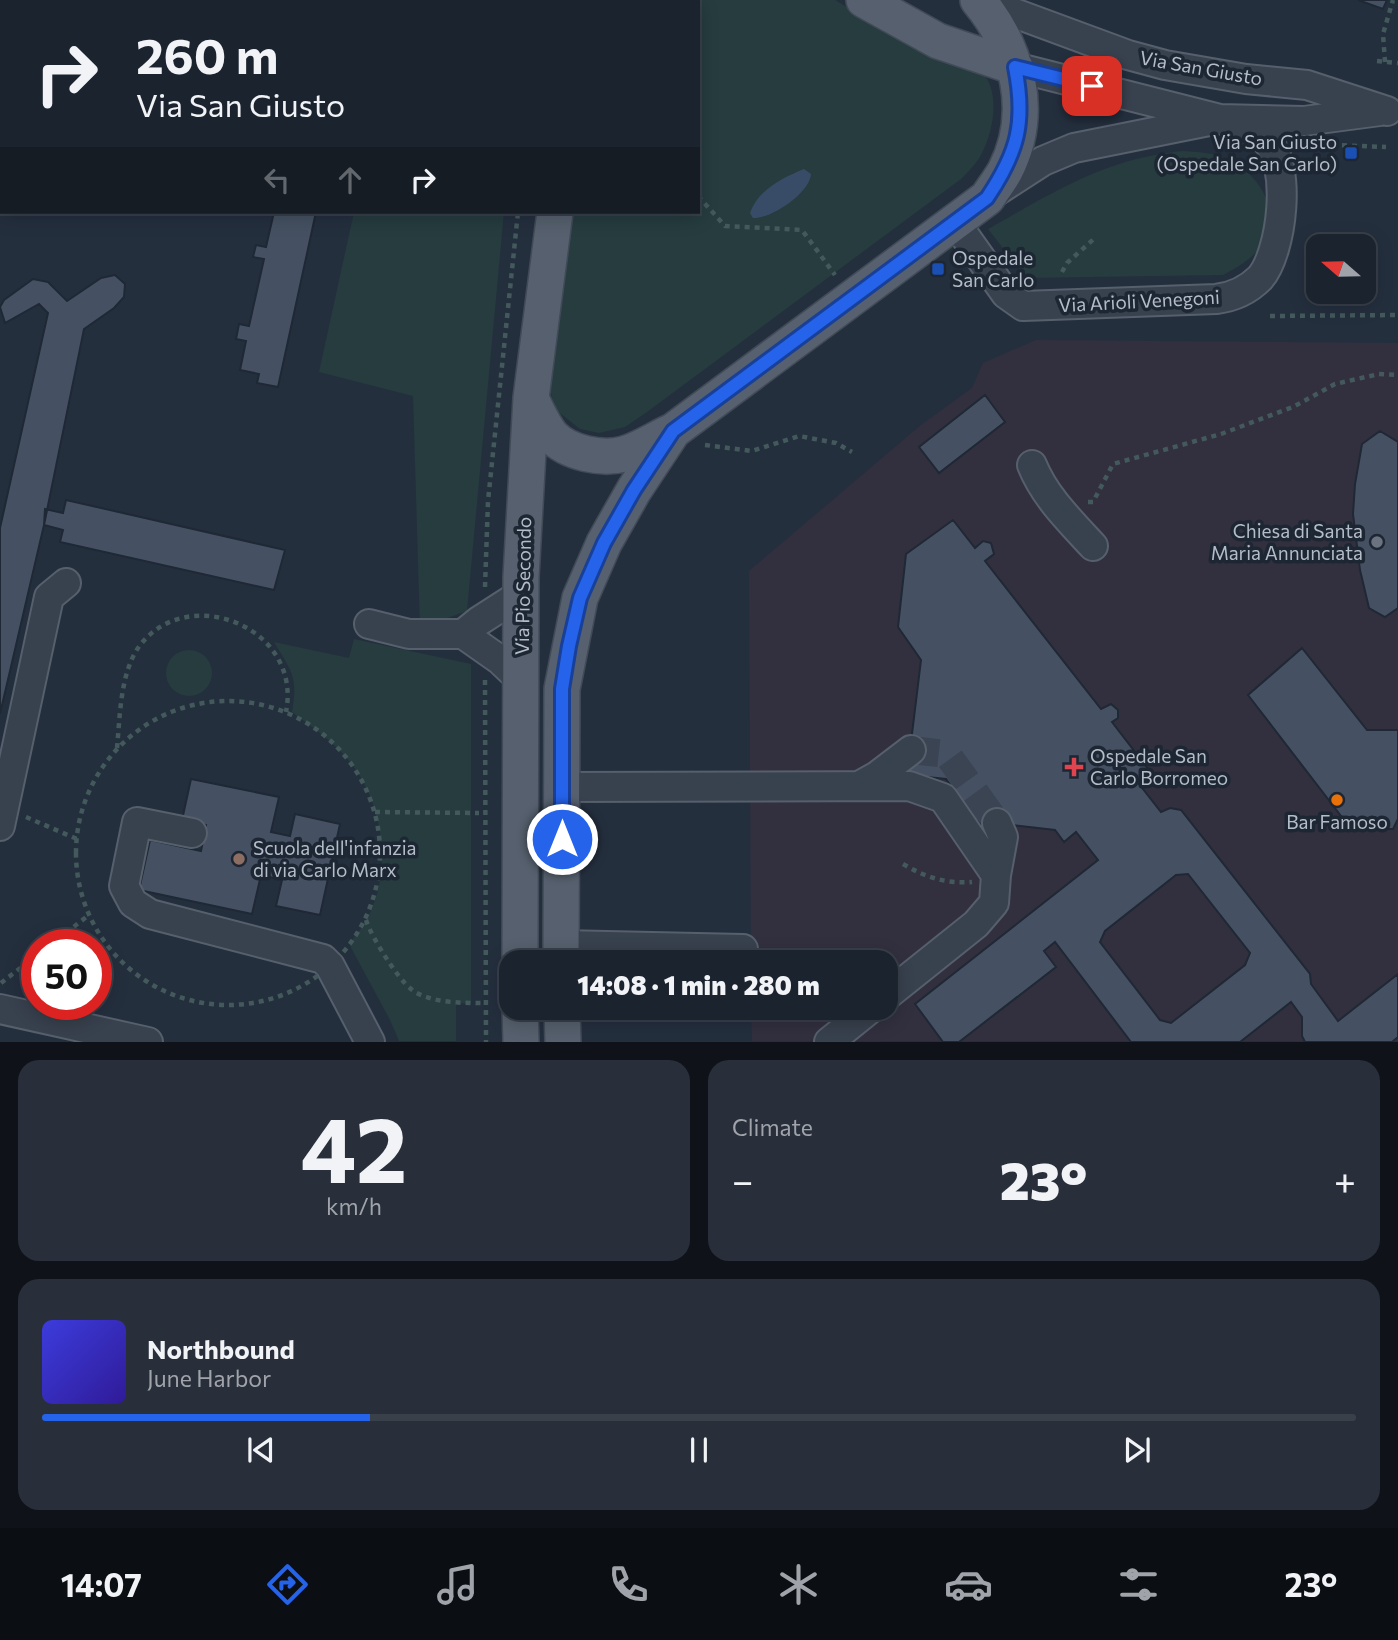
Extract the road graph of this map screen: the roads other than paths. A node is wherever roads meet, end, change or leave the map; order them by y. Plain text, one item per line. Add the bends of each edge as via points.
1 (864, 0) edge
2 (979, 0) edge
3 (1015, 67) junction
4 (1392, 111) edge
5 (1220, 119) junction
6 (987, 198) junction
7 (555, 214) edge
8 (955, 222) junction
9 (531, 398) junction
10 (687, 438) junction
11 (1032, 465) dead end
12 (1093, 546) dead end
13 (66, 583) dead end
14 (521, 594) junction
15 (369, 624) dead end
16 (463, 634) junction
17 (521, 680) junction
18 (911, 750) tunnel mouth
19 (859, 786) junction
20 (562, 787) junction
21 (2, 817) edge
22 (997, 823) tunnel mouth
23 (192, 833) dead end
24 (996, 874) junction
25 (520, 920) junction
26 (743, 949) dead end
27 (520, 950) edge
28 (561, 950) edge
29 (707, 950) edge
30 (898, 986) edge
31 (0, 1009) edge
32 (520, 1020) edge
33 (562, 1020) edge
34 (855, 1020) edge
35 (148, 1041) edge
36 (370, 1041) edge
37 (520, 1041) edge
38 (563, 1041) edge
39 (828, 1041) edge

1 - 3 main road, Via San Giusto via 938,41
2 - 3 main road via 1002,34
2 - 4 street, Via San Giusto via 1165,65 1307,85
3 - 5 street, Via San Giusto
3 - 6 main road via 1020,123 1005,171
4 - 5 street, Via San Giusto via 1304,121
5 - 6 street via 1074,148 1042,161
5 - 8 street, Via Arioli Venegoni via 1265,139 1278,160 1279,228 1270,263 1261,277 1236,294 1216,299 1023,306 1006,294
6 - 8 main road
7 - 9 main road, Via Pio Secondo
8 - 10 main road
9 - 10 main road via 554,439 572,450 622,454
9 - 14 main road, Via Pio Secondo
10 - 20 main road via 634,490 580,598 562,689
11 - 12 street via 1056,506
13 - 21 street via 49,597
14 - 16 street
14 - 17 main road, Via Pio Secondo
15 - 16 street via 409,634
16 - 17 street
17 - 25 main road, Via Pio Secondo
18 - 19 street
19 - 20 street
19 - 24 street via 909,786 943,798
20 - 25 main road via 544,800 536,817
20 - 28 main road
22 - 24 street via 1003,837
23 - 36 street via 137,822 124,886 133,903 150,914 327,962
24 - 30 street via 994,903 976,924
25 - 27 main road, Via Pio Secondo
26 - 29 street
31 - 35 street
32 - 37 main road
33 - 38 main road
34 - 39 street

